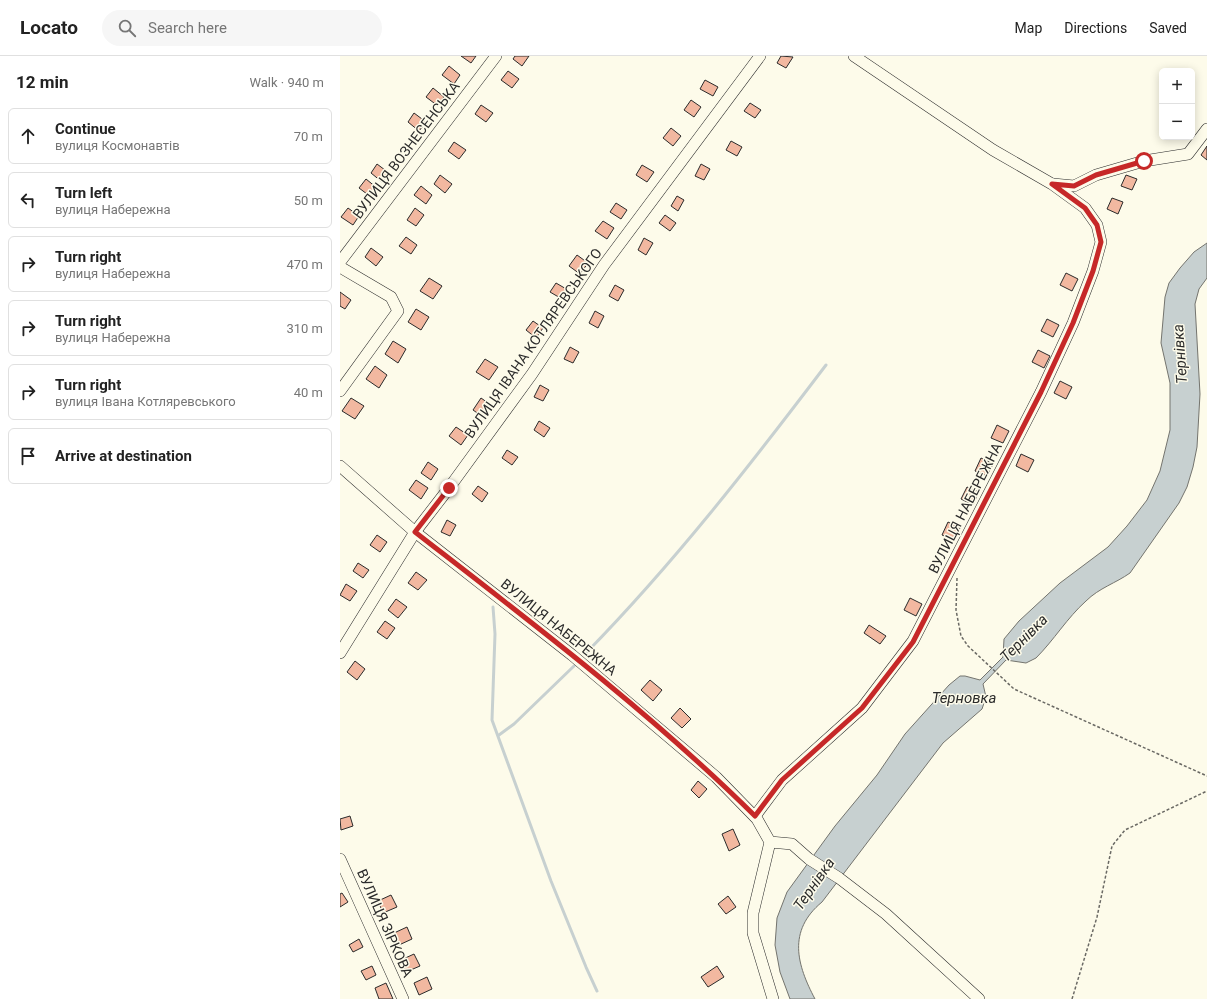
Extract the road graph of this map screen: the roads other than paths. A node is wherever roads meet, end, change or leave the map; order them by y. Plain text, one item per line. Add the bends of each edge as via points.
1 (496, 56) edge
2 (760, 56) edge
3 (854, 56) edge
4 (1207, 129) edge
5 (1052, 184) junction
6 (341, 261) edge
7 (340, 391) edge
8 (340, 466) edge
9 (415, 532) junction
10 (340, 654) edge
11 (755, 816) junction
12 (770, 842) junction
13 (340, 859) edge
14 (403, 999) edge
15 (773, 999) edge
16 (979, 999) edge

1 - 6 street, ВУЛИЦЯ ВОЗНЕСЕНСЬКА
2 - 9 street, ВУЛИЦЯ ІВАНА КОТЛЯРЕВСЬКОГО via 604,265 532,374
3 - 5 street, ВУЛИЦЯ НАБЕРЕЖНА via 993,150
4 - 5 street via 1188,154 1144,161 1096,175 1074,186
5 - 11 street, ВУЛИЦЯ НАБЕРЕЖНА via 1085,208 1097,225 1101,242 1073,323 1051,371 913,642 862,708 782,780
6 - 7 street via 391,296 398,311
8 - 9 street, ВУЛИЦЯ НАБЕРЕЖНА
9 - 10 street, ВУЛИЦЯ ІВАНА КОТЛЯРЕВСЬКОГО
9 - 11 street, ВУЛИЦЯ НАБЕРЕЖНА via 572,655 716,777
11 - 12 street, ВУЛИЦЯ НАБЕРЕЖНА
12 - 15 street via 753,913 753,933
12 - 16 street via 792,844 809,859 839,878 904,930
13 - 14 street, ВУЛИЦЯ ЗІРКОВА

